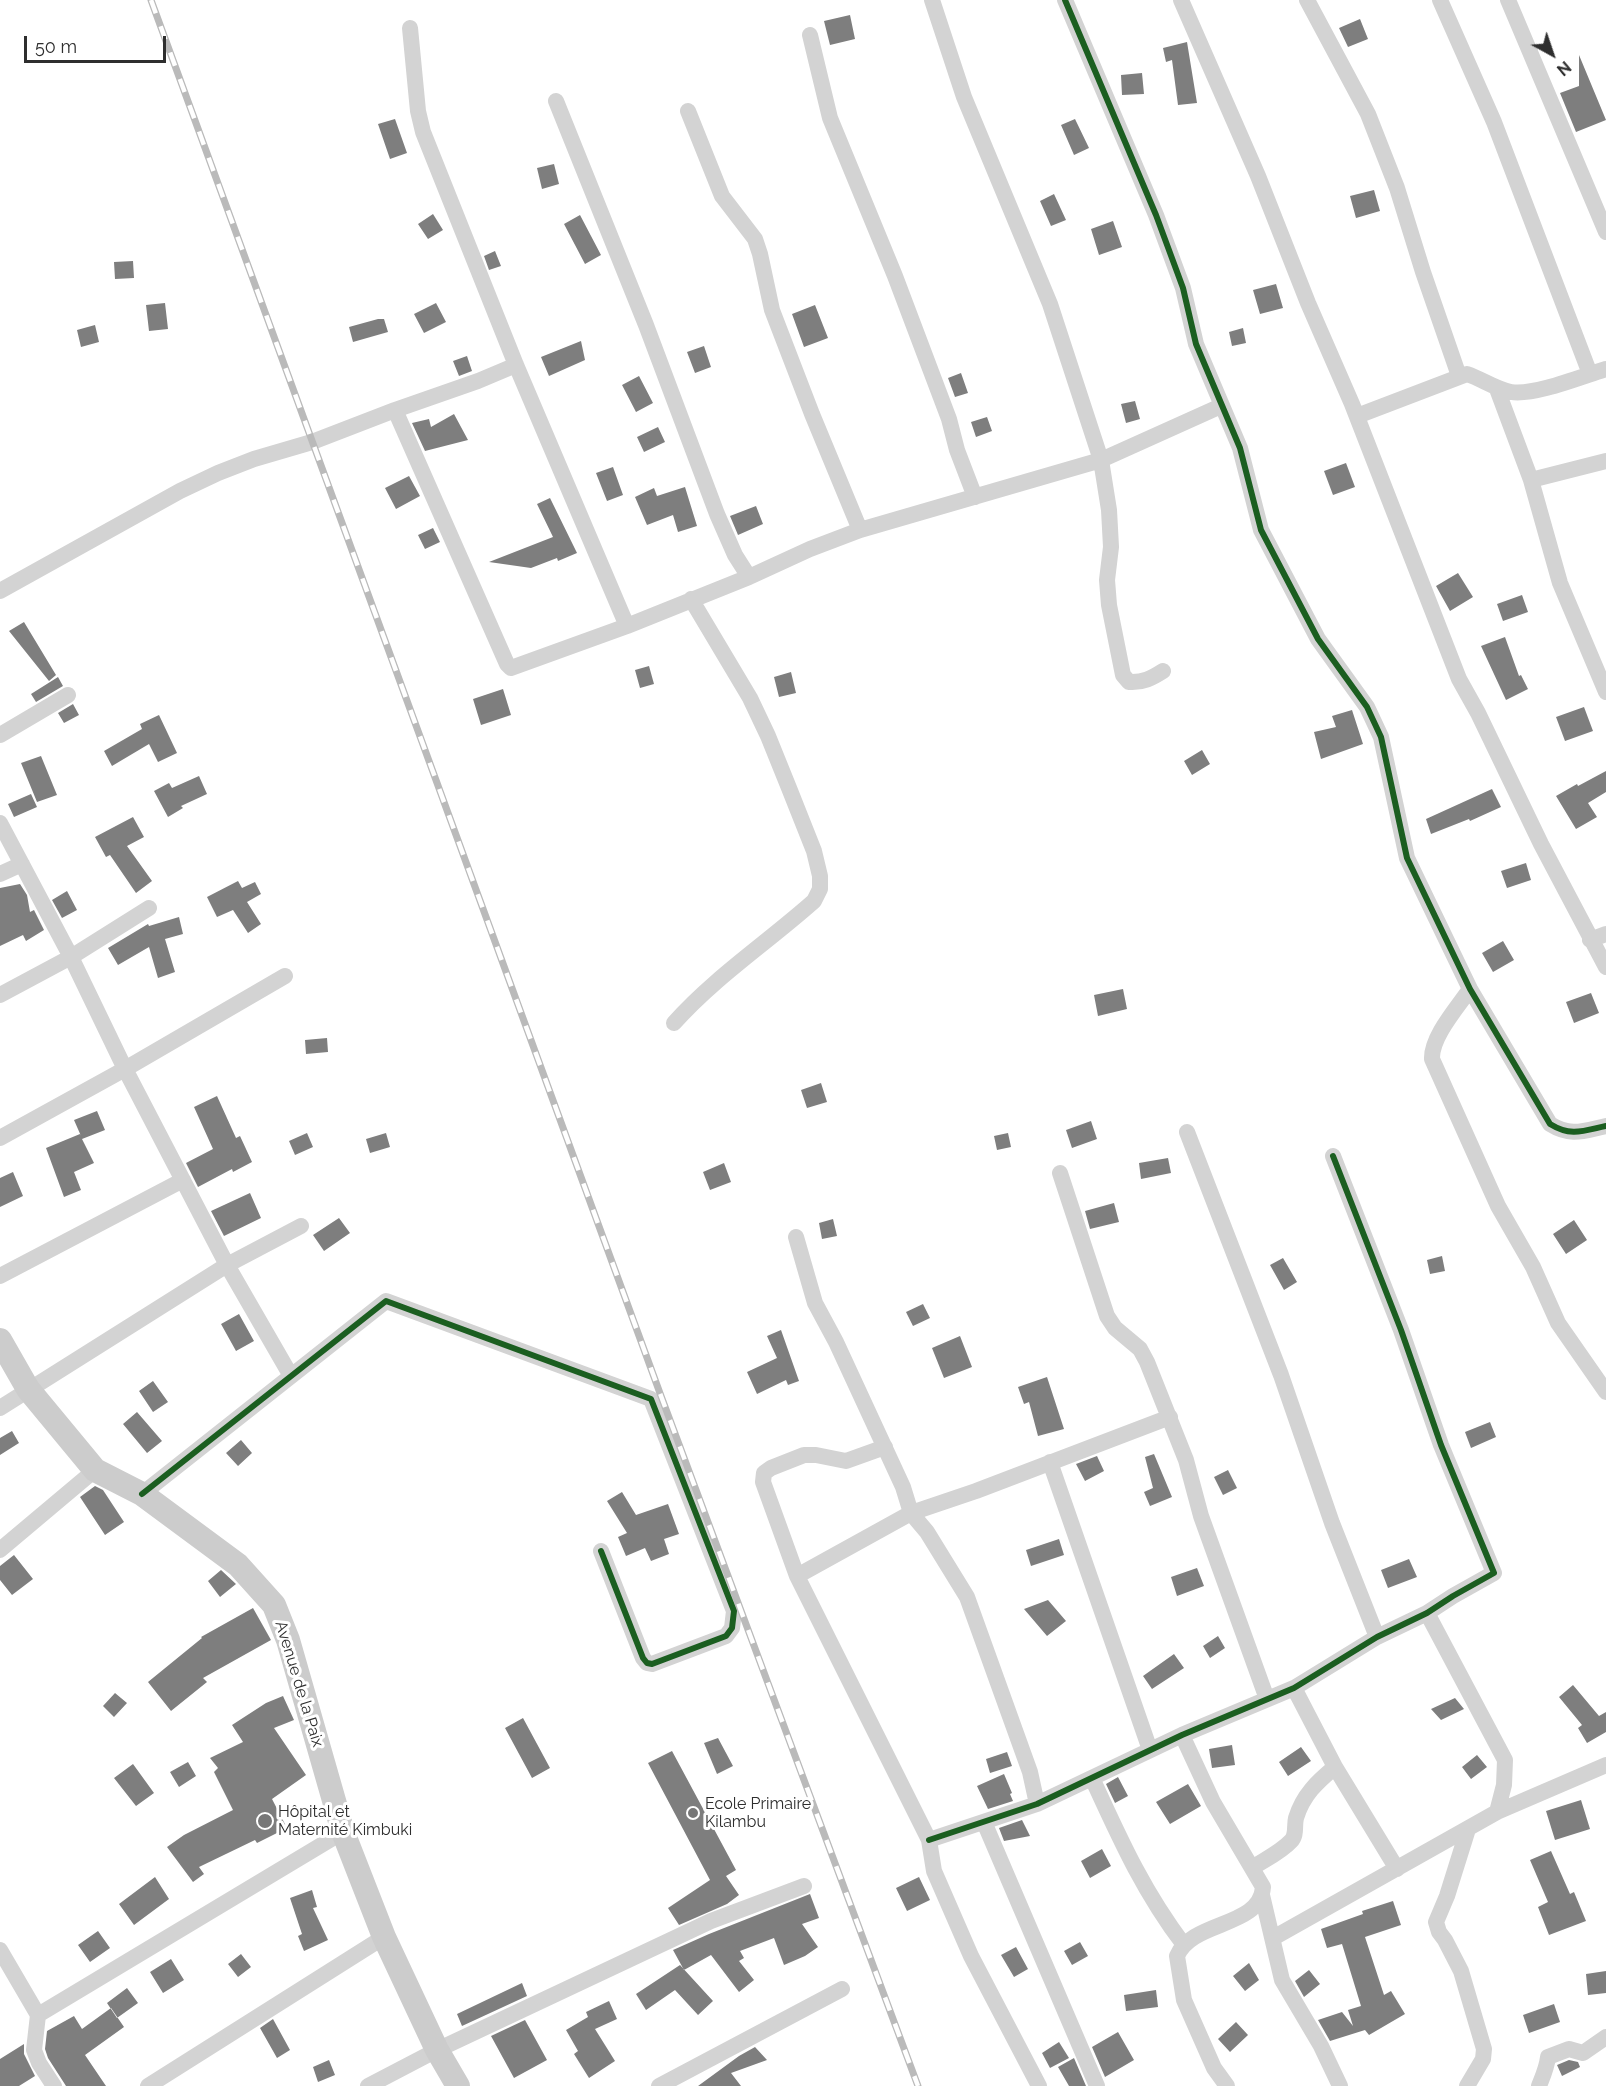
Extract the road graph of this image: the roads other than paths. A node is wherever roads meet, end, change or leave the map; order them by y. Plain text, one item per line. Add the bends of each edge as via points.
1 (932, 0) edge
2 (1065, 0) edge
3 (1181, 0) edge
4 (1307, 0) edge
5 (1440, 0) edge
6 (1508, 0) edge
7 (410, 28) dead end
8 (810, 35) dead end
9 (556, 101) dead end
10 (688, 111) dead end
11 (1606, 232) edge
12 (516, 365) junction
13 (1598, 371) edge
14 (1459, 376) junction
15 (1497, 389) junction
16 (1221, 406) junction
17 (395, 410) junction
18 (1356, 417) junction
19 (1101, 460) junction
20 (1606, 461) edge
21 (1531, 480) junction
22 (975, 497) junction
23 (860, 530) junction
24 (749, 577) junction
25 (0, 591) edge
26 (691, 599) junction
27 (627, 626) junction
28 (1163, 671) dead end
29 (1606, 692) edge
30 (68, 695) dead end
31 (0, 735) edge
32 (0, 822) edge
33 (22, 864) junction
34 (0, 874) edge
35 (148, 908) dead end
36 (1598, 937) edge
37 (71, 957) junction
38 (1606, 967) edge
39 (285, 976) dead end
40 (1470, 990) junction
41 (0, 995) edge
42 (674, 1023) dead end
43 (125, 1069) junction
44 (1606, 1126) edge
45 (1187, 1132) dead end
46 (0, 1138) edge
47 (1333, 1156) dead end
48 (1060, 1173) dead end
49 (183, 1180) junction
50 (302, 1226) dead end
51 (796, 1237) dead end
52 (227, 1265) junction
53 (0, 1276) edge
54 (0, 1340) edge
55 (291, 1376) junction
56 (28, 1389) junction
57 (1606, 1392) edge
58 (0, 1407) edge
59 (1170, 1417) junction
60 (885, 1446) junction
61 (1050, 1462) junction
62 (95, 1470) junction
63 (142, 1494) junction
64 (911, 1513) junction
65 (0, 1550) edge
66 (601, 1551) dead end
67 (796, 1576) junction
68 (1427, 1614) junction
69 (1377, 1637) junction
70 (1294, 1688) junction
71 (1267, 1699) junction
72 (1182, 1735) junction
73 (1150, 1750) junction
74 (1606, 1765) edge
75 (1335, 1767) junction
76 (1092, 1778) junction
77 (1037, 1804) junction
78 (1497, 1812) junction
79 (984, 1822) junction
80 (1468, 1829) junction
81 (343, 1832) junction
82 (929, 1840) junction
83 (1252, 1868) junction
84 (1397, 1869) junction
85 (804, 1886) dead end
86 (1262, 1895) junction
87 (384, 1937) junction
88 (1273, 1938) junction
89 (1184, 1945) junction
90 (0, 1950) edge
91 (842, 1989) dead end
92 (38, 2015) junction
93 (1606, 2037) edge
94 (437, 2050) junction
95 (54, 2086) edge
96 (148, 2086) edge
97 (368, 2086) edge
98 (458, 2086) edge
99 (659, 2086) edge
100 (1039, 2086) edge
101 (1097, 2086) edge
102 (1227, 2086) edge
103 (1340, 2086) edge
104 (1467, 2086) edge
105 (1539, 2086) edge

1 - 19 street via 964,97 1050,304
2 - 16 street via 1156,215 1183,288 1196,344
3 - 18 street
4 - 14 street via 1368,114 1398,188
5 - 13 street
6 - 11 street
7 - 12 street via 417,111 423,132
8 - 22 street via 830,118 895,276
9 - 24 street via 717,514
10 - 23 street via 722,196 755,239 772,309
12 - 17 street
12 - 27 street
13 - 15 street via 1526,392
14 - 15 street via 1467,374
14 - 18 street
15 - 21 street
16 - 19 street
16 - 40 street via 1240,448 1268,546 1318,639 1367,707 1381,737 1407,858
17 - 25 street via 189,486
17 - 27 street via 511,668
18 - 36 street via 1459,679 1541,844
19 - 22 street
19 - 28 street via 1109,510 1109,605 1123,675 1129,682 1139,683
20 - 21 street
21 - 29 street via 1560,583
22 - 23 street
23 - 24 street
24 - 26 street
26 - 27 street
26 - 42 street via 768,736 814,851 820,890 814,901 699,997
30 - 31 street
32 - 33 street
33 - 34 street
33 - 37 street
35 - 37 street
36 - 38 street
37 - 41 street
37 - 43 street
39 - 43 street
40 - 44 street via 1550,1124 1574,1134
40 - 57 street via 1435,1041 1432,1059 1498,1206 1533,1267 1558,1323
43 - 46 street
43 - 49 street
45 - 69 street
47 - 68 street via 1441,1445 1494,1573
48 - 59 street via 1107,1316 1140,1349
49 - 52 street
49 - 53 street
50 - 52 street
51 - 60 street via 815,1303
52 - 55 street
52 - 56 street
54 - 56 street, Avenue de la Paix
55 - 63 street
55 - 66 street via 386,1301 647,1396 734,1611 732,1628 726,1636 646,1663
56 - 58 street
56 - 62 street, Avenue de la Paix
59 - 61 street
59 - 71 street
60 - 64 street
60 - 67 street via 846,1461 804,1455 764,1473 763,1482
61 - 64 street
61 - 73 street
62 - 63 street, Avenue de la Paix
62 - 65 street
63 - 81 street, Avenue de la Paix via 238,1565 274,1605 288,1640
64 - 67 street
64 - 77 street via 967,1597 1030,1772
67 - 82 street
68 - 69 street
68 - 78 street via 1505,1760
69 - 70 street
70 - 71 street
70 - 75 street
71 - 72 street
72 - 73 street
72 - 83 street via 1213,1802
73 - 76 street
74 - 78 street
75 - 83 street via 1307,1793 1290,1842
75 - 84 street
76 - 77 street
76 - 89 street via 1149,1895
77 - 79 street
78 - 80 street
79 - 82 street
79 - 101 street
80 - 84 street
80 - 104 street via 1436,1922 1461,1971 1484,2049 1483,2059
81 - 87 street, Avenue de la Paix
81 - 92 street
82 - 100 street via 934,1871 971,1956
83 - 86 street via 1262,1883
84 - 88 street
85 - 94 street via 711,1921
86 - 88 street
86 - 89 street via 1249,1912
87 - 94 street, Avenue de la Paix
87 - 96 street
88 - 103 street via 1282,1980
89 - 102 street via 1177,1956 1184,2000 1214,2068
90 - 92 street
91 - 99 street
92 - 95 street via 34,2050
93 - 105 street via 1583,2053 1569,2049 1548,2057
94 - 97 street
94 - 98 street, Avenue de la Paix

